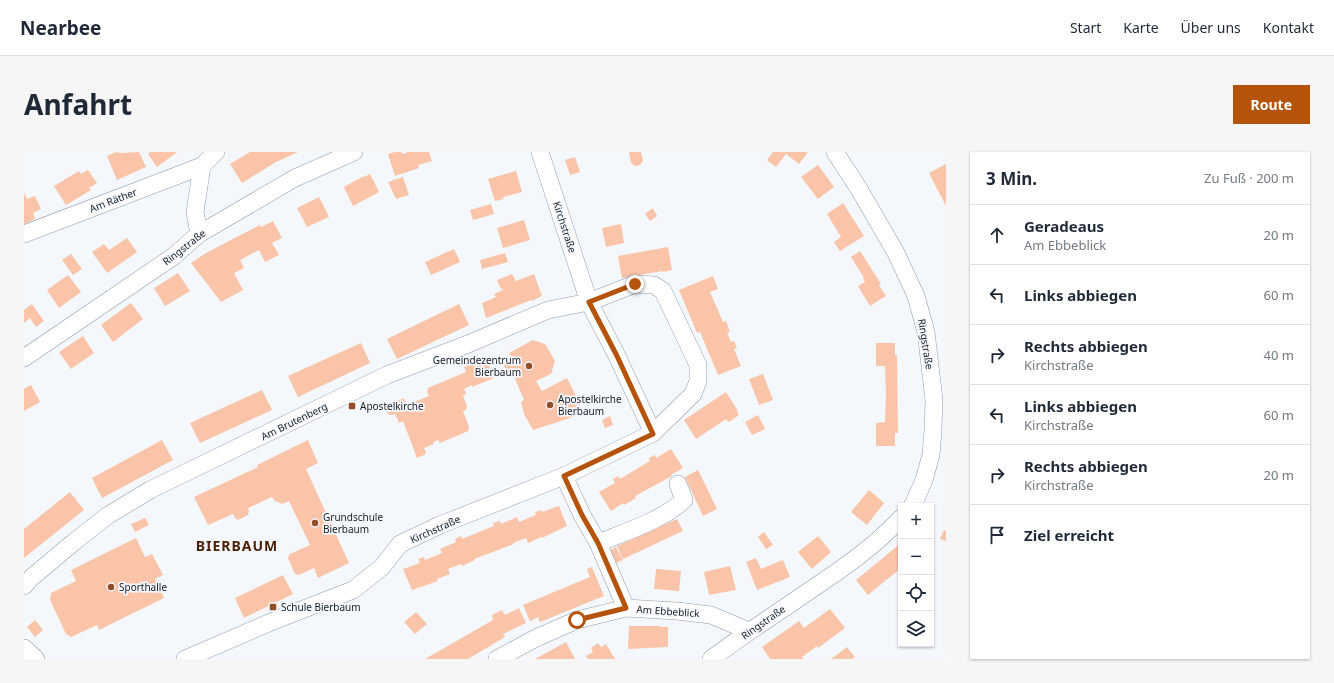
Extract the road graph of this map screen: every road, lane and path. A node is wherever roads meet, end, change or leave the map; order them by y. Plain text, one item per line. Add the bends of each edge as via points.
1 (216, 152) edge
2 (354, 152) edge
3 (540, 152) edge
4 (835, 152) edge
5 (202, 166) junction
6 (24, 234) edge
7 (199, 234) junction
8 (589, 302) junction
9 (24, 358) edge
10 (653, 434) junction
11 (564, 476) junction
12 (678, 484) dead end
13 (914, 503) edge
14 (898, 521) edge
15 (598, 543) junction
16 (24, 586) edge
17 (626, 608) junction
18 (750, 631) junction
19 (24, 648) edge
20 (718, 657) edge
21 (36, 659) edge
22 (184, 659) edge
23 (497, 659) edge

1 - 5 street, Am Räther
2 - 7 street, Ringstraße via 295,178
3 - 8 street, Kirchstraße
4 - 13 street, Ringstraße via 896,253 916,296 926,332 934,400 930,456 924,480
5 - 6 street, Am Räther
5 - 7 street via 195,212
7 - 9 street, Ringstraße via 174,256
8 - 10 street, Kirchstraße
8 - 10 street, Kirchstraße via 635,284 654,285 663,291 698,366 698,381 693,394
8 - 16 street, Am Brutenberg via 548,310 387,375 150,490 106,516
10 - 11 street, Kirchstraße
11 - 15 street
11 - 22 street, Kirchstraße via 400,544 382,567 353,590
12 - 15 street via 684,500 677,507 647,523
14 - 18 street, Ringstraße via 849,564
15 - 17 street
17 - 18 street, Am Ebbeblick via 711,615
17 - 23 street, Am Ebbeblick via 577,620
18 - 20 street, Ringstraße
19 - 21 street

